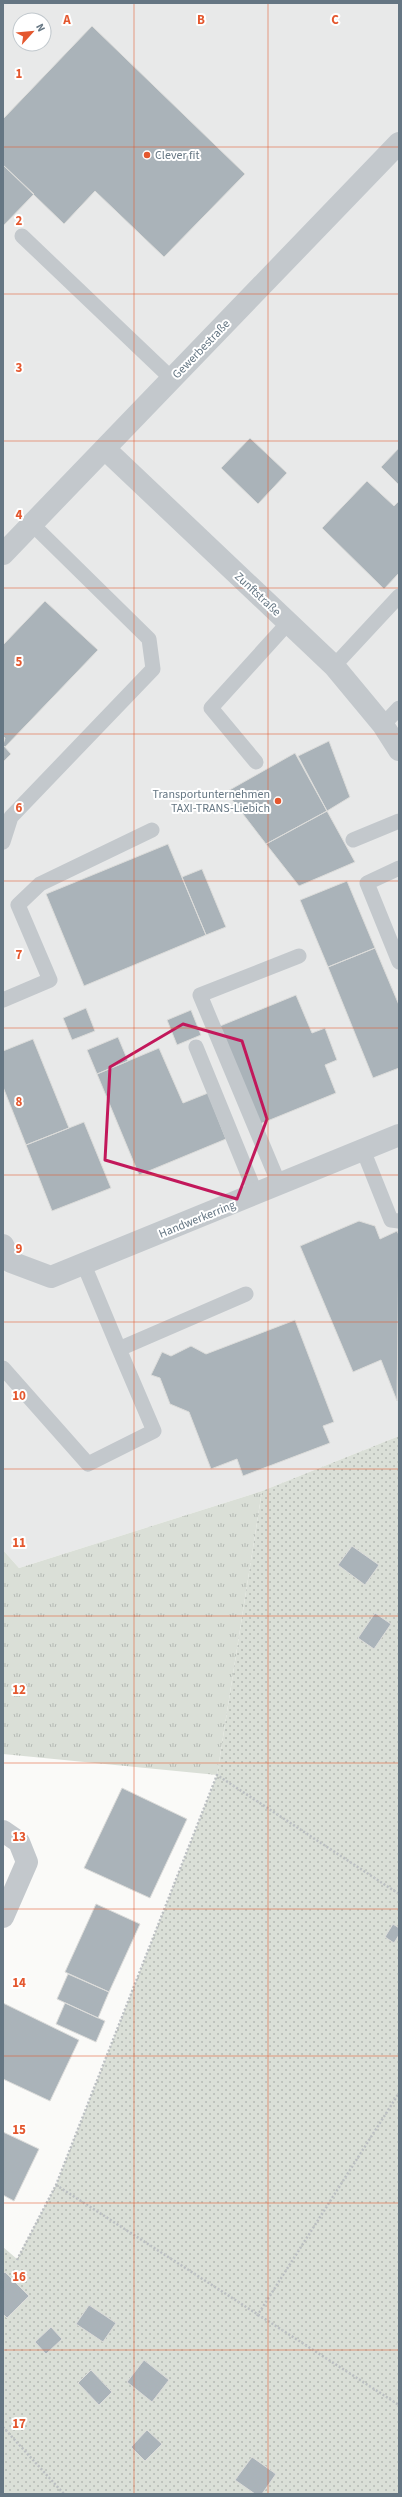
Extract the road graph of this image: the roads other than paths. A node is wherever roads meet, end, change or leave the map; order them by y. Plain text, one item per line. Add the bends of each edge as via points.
1 (399, 143) edge
2 (22, 236) dead end
3 (172, 379) junction
4 (105, 449) junction
5 (32, 524) junction
6 (3, 554) edge
7 (399, 596) edge
8 (288, 623) junction
9 (334, 666) junction
10 (399, 708) edge
11 (383, 725) junction
12 (399, 750) edge
13 (256, 762) dead end
14 (399, 821) edge
15 (152, 830) dead end
16 (353, 840) dead end
17 (3, 842) edge
18 (399, 868) edge
19 (299, 956) dead end
20 (399, 962) edge
21 (3, 1000) edge
22 (196, 1047) dead end
23 (399, 1135) edge
24 (364, 1150) junction
25 (279, 1184) junction
26 (256, 1194) junction
27 (399, 1221) edge
28 (3, 1245) edge
29 (84, 1265) junction
30 (246, 1294) dead end
31 (119, 1349) junction
32 (3, 1368) edge
33 (3, 1831) edge
34 (3, 1917) edge

1 - 3 street, Gewerbestraße
2 - 3 lane
3 - 4 street, Gewerbestraße
4 - 5 street, Gewerbestraße
4 - 8 street, Zunftstraße
5 - 6 street, Gewerbestraße
5 - 17 lane via 149,639 153,669 11,818
7 - 9 lane
8 - 9 street, Zunftstraße
8 - 13 lane via 211,708
9 - 11 street, Zunftstraße
10 - 11 lane
11 - 12 street, Zunftstraße
14 - 16 lane
15 - 21 lane via 40,884 18,905 50,980
18 - 20 lane via 367,883
19 - 25 lane via 200,995
22 - 26 lane
23 - 24 street, Handwerkerring
24 - 25 street, Handwerkerring
24 - 27 lane via 392,1220
25 - 26 street, Handwerkerring
26 - 29 street, Handwerkerring
28 - 29 street, Handwerkerring via 11,1262 51,1277
29 - 31 lane
30 - 31 lane
31 - 32 lane via 154,1431 88,1464
33 - 34 street via 19,1842 27,1862

